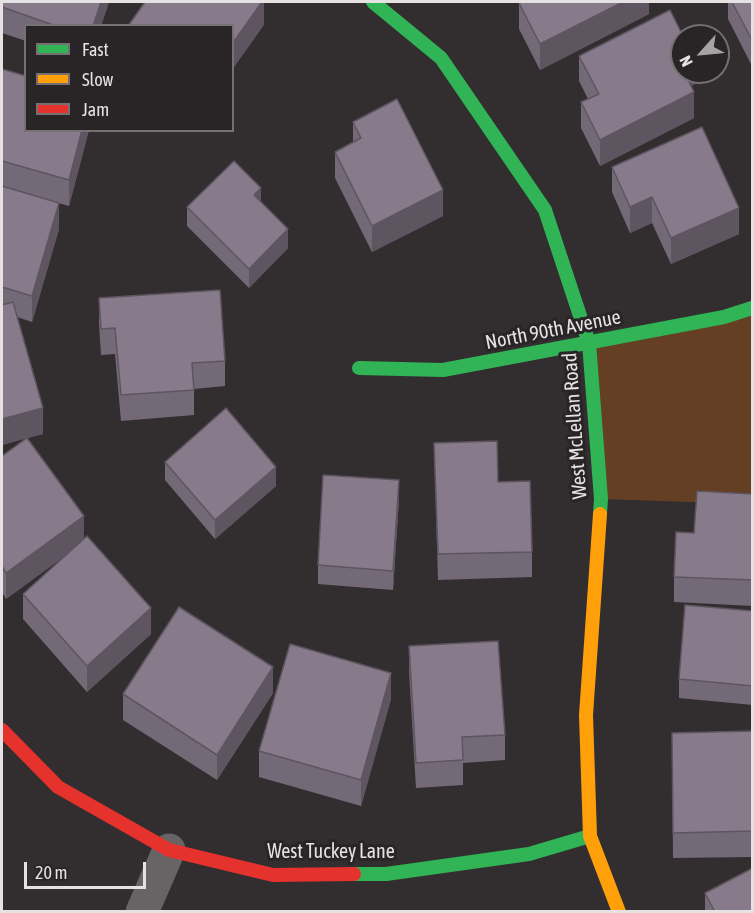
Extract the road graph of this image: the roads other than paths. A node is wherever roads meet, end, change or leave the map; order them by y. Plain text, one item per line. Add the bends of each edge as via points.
1 (373, 2) edge
2 (753, 308) edge
3 (589, 343) junction
4 (359, 368) dead end
5 (2, 730) edge
6 (590, 836) junction
7 (169, 849) junction
8 (141, 912) edge
9 (619, 912) edge

1 - 3 street, West McLellan Road via 441,58 545,210
2 - 3 street, North 90th Avenue via 724,318
3 - 4 street, North 90th Avenue via 443,370
3 - 6 street, West McLellan Road via 601,499 586,715
5 - 7 street, West Tuckey Lane via 58,787
6 - 7 street, West Tuckey Lane via 529,854 386,874 273,875
6 - 9 street, West McLellan Road
7 - 8 street

